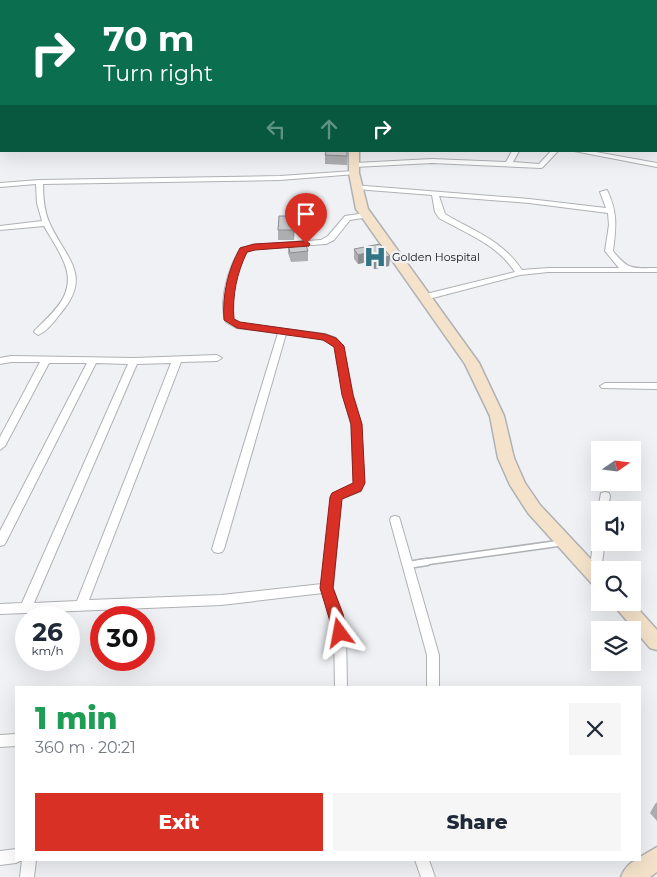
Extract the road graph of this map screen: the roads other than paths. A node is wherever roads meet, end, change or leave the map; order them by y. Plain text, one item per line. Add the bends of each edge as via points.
1 (433, 152) edge
2 (515, 152) edge
3 (554, 152) edge
4 (583, 152) edge
5 (353, 159) edge
6 (432, 161) junction
7 (508, 164) junction
8 (657, 165) edge
9 (40, 182) junction
10 (0, 185) edge
11 (356, 187) junction
12 (604, 192) dead end
13 (435, 193) junction
14 (611, 211) junction
15 (366, 215) junction
16 (46, 223) junction
17 (0, 228) edge
18 (630, 270) junction
19 (657, 270) edge
20 (520, 273) junction
21 (425, 296) junction
22 (283, 331) junction
23 (38, 332) dead end
24 (217, 358) dead end
25 (46, 360) junction
26 (177, 360) junction
27 (0, 361) edge
28 (93, 361) junction
29 (134, 361) junction
30 (605, 386) dead end
31 (657, 386) edge
32 (0, 446) edge
33 (605, 496) dead end
34 (604, 501) edge
35 (395, 520) dead end
36 (0, 542) edge
37 (564, 542) junction
38 (218, 549) dead end
39 (408, 565) junction
40 (591, 571) edge
41 (327, 588) junction
42 (27, 606) edge
43 (81, 606) joint
44 (15, 608) edge
45 (0, 609) edge
46 (628, 611) edge
47 (657, 642) edge
48 (341, 686) edge
49 (433, 686) edge
50 (15, 740) edge
51 (0, 741) edge
52 (15, 856) edge
53 (0, 858) edge
54 (657, 858) edge
55 (29, 861) edge
56 (422, 861) edge
57 (27, 877) edge
58 (428, 877) edge
59 (632, 877) edge

1 - 6 street
2 - 7 street
3 - 7 street via 541,166
4 - 8 street
5 - 6 street
5 - 9 street via 280,178
5 - 11 main road
6 - 7 street
9 - 10 street
9 - 16 street via 39,194
11 - 13 street
11 - 15 main road
12 - 14 street
13 - 14 street
13 - 20 street via 442,216 490,241 509,256
14 - 18 street via 613,225 609,251 619,264
15 - 21 main road
15 - 22 street via 348,218 331,238 323,242 244,250 233,272 229,320 237,325
16 - 17 street
16 - 23 street via 68,260 72,278 68,298
18 - 19 street
18 - 20 street
20 - 21 street
21 - 37 main road via 472,363 497,416 506,458 518,485 534,509
22 - 38 street
22 - 41 street via 325,337 339,346 356,424 359,483 357,488 336,497
24 - 26 street
25 - 27 street
25 - 28 street
25 - 32 street
26 - 29 street
26 - 43 street
28 - 29 street
28 - 36 street
29 - 42 street
30 - 31 street
33 - 34 street
35 - 39 street
37 - 39 lane
37 - 40 main road
39 - 49 street via 433,655
41 - 43 street via 221,600
41 - 48 street via 340,633
44 - 45 street
46 - 47 main road
50 - 51 street
52 - 53 street
54 - 59 main road
55 - 57 street
56 - 58 street

